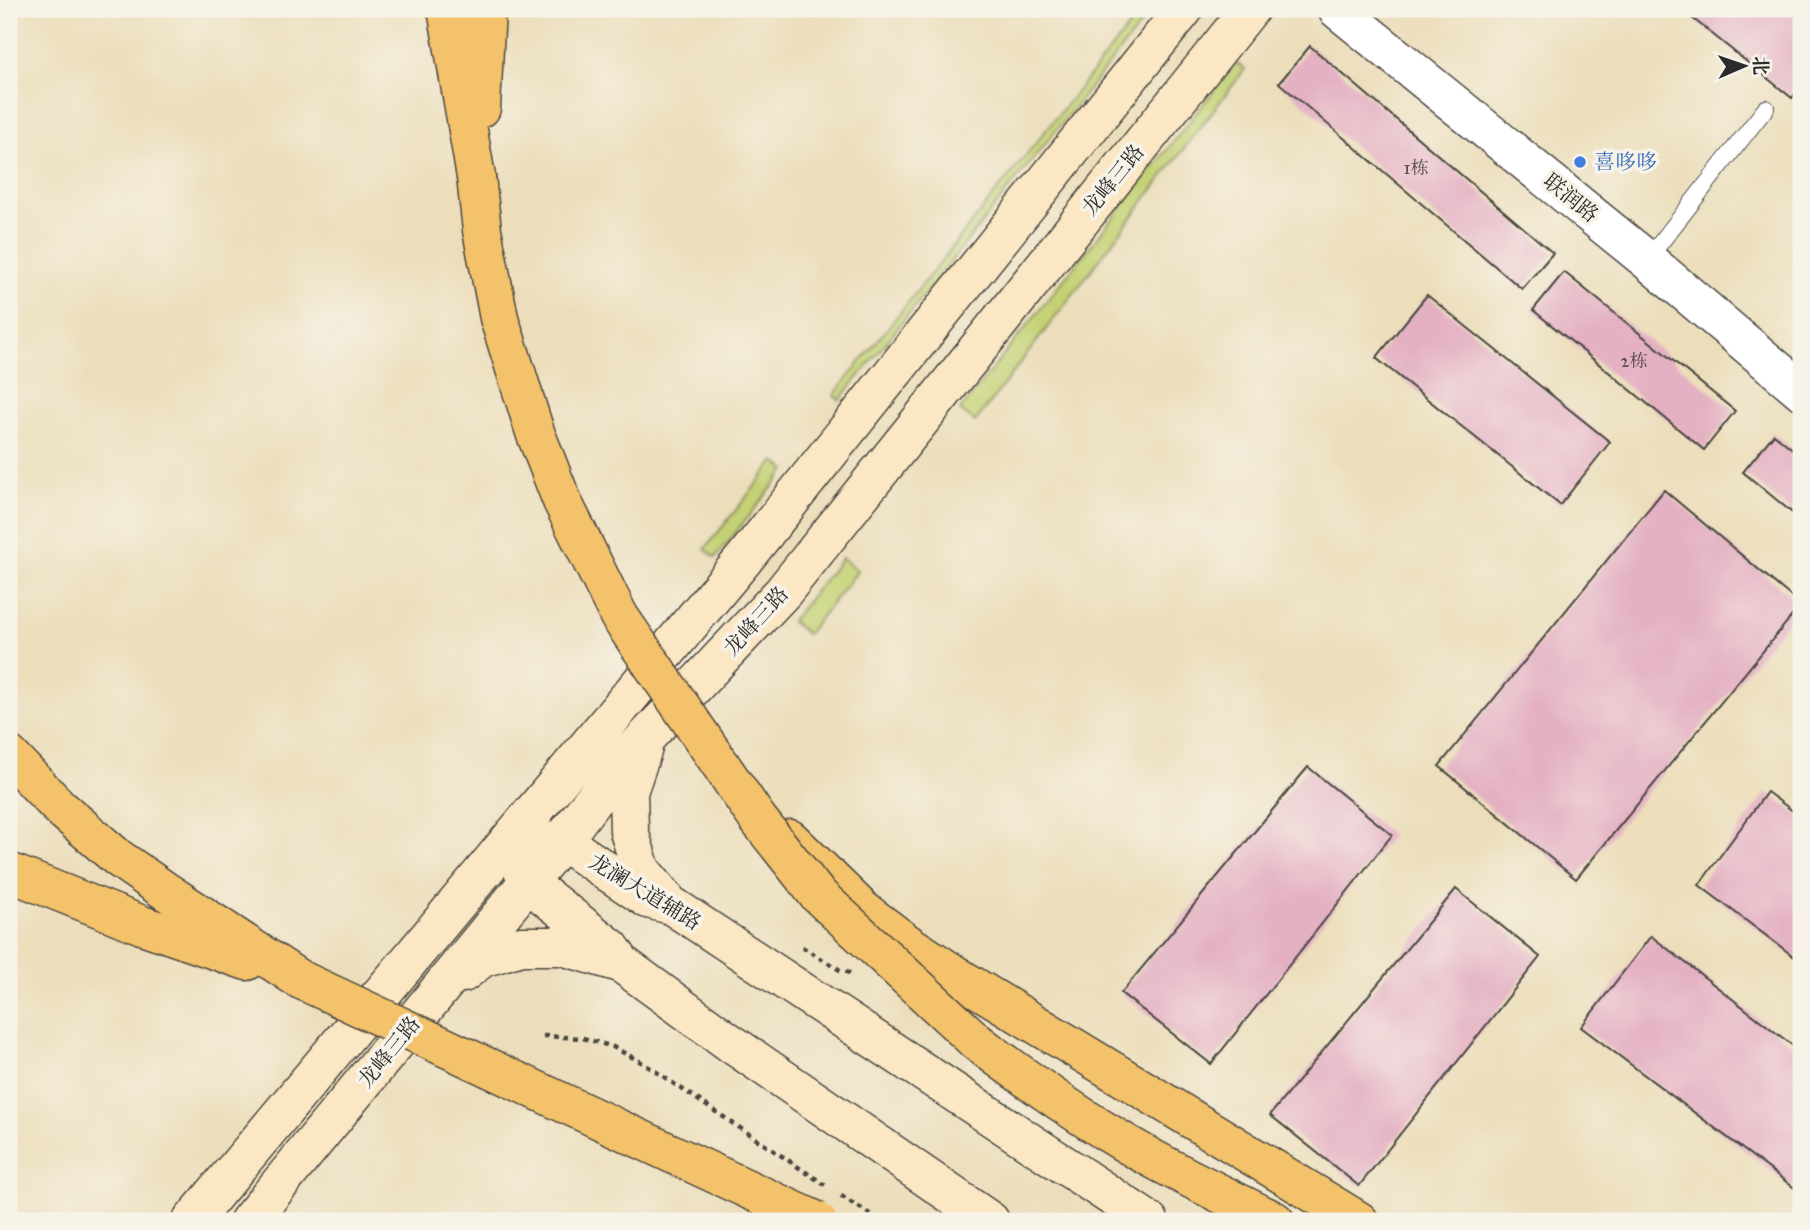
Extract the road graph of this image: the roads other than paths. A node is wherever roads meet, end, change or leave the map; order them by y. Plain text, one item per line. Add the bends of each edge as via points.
1 (447, 9) edge
2 (486, 9) edge
3 (1184, 9) edge
4 (1251, 9) edge
5 (1337, 9) edge
6 (1766, 108) dead end
7 (476, 177) junction
8 (1647, 260) junction
9 (1801, 390) edge
10 (695, 728) junction
11 (647, 738) junction
12 (9, 755) edge
13 (511, 839) junction
14 (562, 841) junction
15 (9, 872) edge
16 (528, 883) junction
17 (671, 905) junction
18 (622, 964) junction
19 (299, 979) junction
20 (438, 993) junction
21 (828, 1201) edge
22 (192, 1221) edge
23 (249, 1221) edge
24 (990, 1221) edge
25 (1149, 1221) edge
26 (1275, 1221) edge
27 (1359, 1221) edge

1 - 7 highway
2 - 7 highway
3 - 13 main road, 龙峰三路 via 744,559
4 - 11 main road, 龙峰三路 via 783,592
5 - 8 street, 联润路
6 - 8 lane
7 - 10 highway, bridge via 499,318 562,501 619,617
8 - 9 street, 联润路
10 - 26 highway, bridge via 817,894 978,1044 1111,1135
10 - 27 highway, bridge via 817,867 908,944
11 - 14 main road, 龙峰三路 via 618,767
11 - 17 main road via 628,792 629,831 641,870
12 - 19 highway via 118,858
13 - 14 main road
13 - 16 main road
13 - 22 main road, 龙峰三路
14 - 16 main road, 龙峰三路
14 - 17 main road, 龙澜大道辅路 via 648,899
15 - 19 highway via 142,925
16 - 18 main road via 611,948
16 - 20 main road, 龙峰三路
17 - 25 main road, 龙澜大道辅路
18 - 20 main road via 562,946 521,946 482,958
18 - 24 main road
19 - 21 highway, bridge via 604,1124
20 - 23 main road, 龙峰三路

